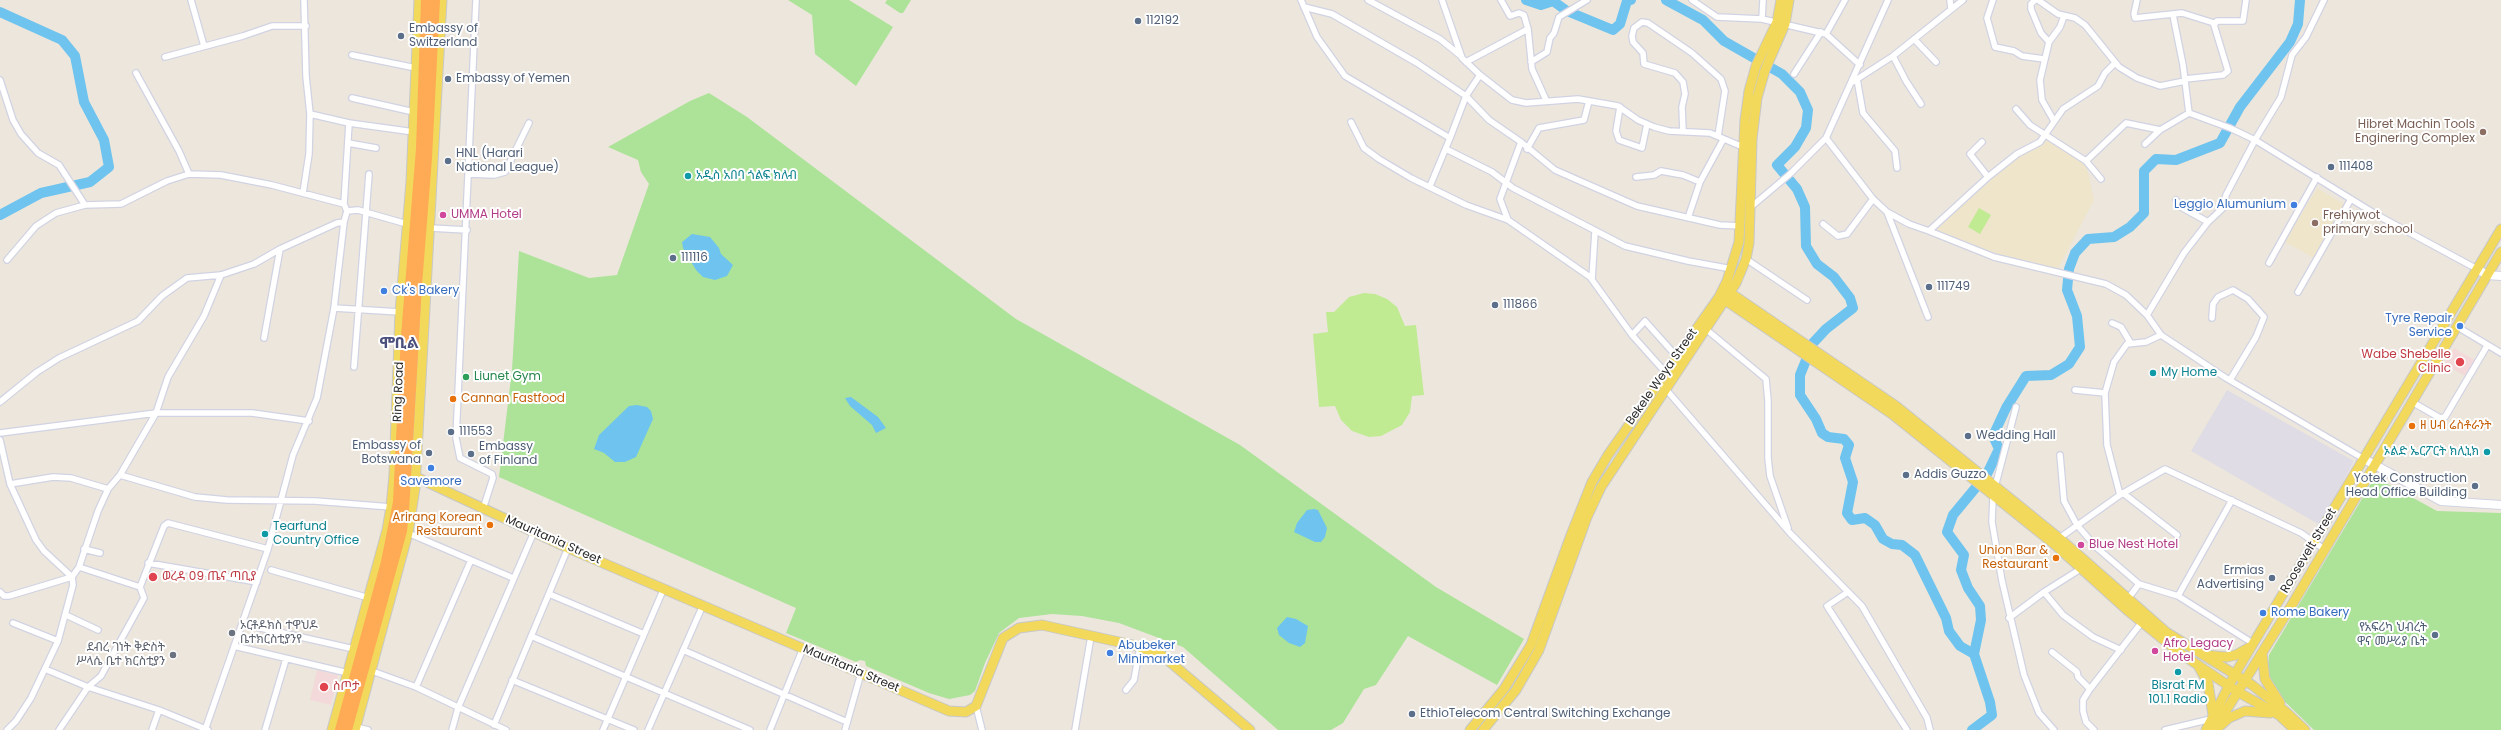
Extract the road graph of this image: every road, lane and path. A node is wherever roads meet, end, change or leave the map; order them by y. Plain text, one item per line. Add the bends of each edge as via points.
1 (191, 0) edge
2 (304, 0) edge
3 (419, 0) edge
4 (426, 0) edge
5 (435, 0) edge
6 (442, 0) edge
7 (476, 0) edge
8 (1301, 0) edge
9 (1368, 0) edge
10 (1442, 0) edge
11 (1501, 0) edge
12 (1587, 0) edge
13 (1692, 0) edge
14 (1763, 0) edge
15 (1781, 0) edge
16 (1789, 0) edge
17 (1845, 0) edge
18 (1888, 0) edge
19 (1950, 0) edge
20 (1963, 0) edge
21 (1994, 0) edge
22 (2036, 0) edge
23 (2137, 0) edge
24 (2246, 0) edge
25 (2324, 0) edge
26 (1304, 7) junction
27 (1951, 9) junction
28 (2172, 15) junction
29 (2064, 16) junction
30 (1762, 19) junction
31 (1781, 23) junction
32 (2214, 23) junction
33 (306, 26) junction
34 (1528, 29) junction
35 (1824, 33) junction
36 (1914, 39) junction
37 (2049, 42) junction
38 (204, 46) junction
39 (352, 55) dead end
40 (1893, 56) junction
41 (165, 57) dead end
42 (2044, 59) junction
43 (1464, 60) junction
44 (1531, 62) junction
45 (1936, 62) dead end
46 (2115, 63) junction
47 (1860, 64) junction
48 (416, 68) junction
49 (136, 73) dead end
50 (1794, 74) dead end
51 (1480, 75) junction
52 (1857, 78) junction
53 (0, 80) edge
54 (2185, 80) junction
55 (1849, 84) junction
56 (1466, 96) junction
57 (352, 98) dead end
58 (1546, 100) junction
59 (1589, 101) junction
60 (1921, 104) dead end
61 (1620, 107) junction
62 (2016, 109) dead end
63 (414, 112) junction
64 (2189, 113) junction
65 (310, 114) junction
66 (2054, 121) junction
67 (1351, 122) dead end
68 (350, 123) junction
69 (529, 123) dead end
70 (1647, 124) junction
71 (2160, 130) junction
72 (1683, 131) junction
73 (414, 132) junction
74 (2045, 135) junction
75 (1450, 138) junction
76 (1720, 138) junction
77 (1826, 138) junction
78 (2255, 140) junction
79 (1521, 142) junction
80 (1982, 142) dead end
81 (348, 143) junction
82 (2145, 144) dead end
83 (1743, 147) junction
84 (376, 148) dead end
85 (1446, 149) junction
86 (1527, 149) junction
87 (2086, 161) junction
88 (1897, 168) dead end
89 (189, 174) junction
90 (369, 174) dead end
91 (469, 174) junction
92 (1636, 177) dead end
93 (1988, 177) junction
94 (2317, 177) junction
95 (2101, 179) dead end
96 (1700, 182) junction
97 (1506, 183) junction
98 (1430, 186) junction
99 (303, 193) junction
100 (1873, 199) junction
101 (2351, 199) junction
102 (2176, 200) dead end
103 (344, 204) junction
104 (85, 205) junction
105 (1752, 206) junction
106 (347, 211) junction
107 (365, 212) junction
108 (1887, 212) junction
109 (1688, 218) junction
110 (1508, 220) junction
111 (344, 222) junction
112 (2208, 222) junction
113 (407, 224) junction
114 (1823, 224) dead end
115 (1741, 226) junction
116 (430, 228) junction
117 (2501, 229) edge
118 (467, 230) junction
119 (1929, 231) junction
120 (1595, 232) junction
121 (280, 249) junction
122 (2501, 252) edge
123 (1746, 259) junction
124 (7, 260) dead end
125 (2269, 263) dead end
126 (2478, 267) junction
127 (1732, 269) junction
128 (2501, 271) edge
129 (2488, 273) junction
130 (221, 275) junction
131 (2501, 276) edge
132 (1592, 279) junction
133 (1736, 283) junction
134 (2298, 292) dead end
135 (1725, 295) junction
136 (1807, 300) dead end
137 (1742, 306) junction
138 (334, 308) junction
139 (358, 310) junction
140 (400, 312) junction
141 (1716, 315) junction
142 (2147, 315) junction
143 (1928, 317) dead end
144 (2212, 318) dead end
145 (2112, 323) dead end
146 (2456, 326) junction
147 (1707, 330) junction
148 (1632, 335) junction
149 (2161, 335) junction
150 (264, 338) dead end
151 (2130, 342) junction
152 (2487, 346) junction
153 (2501, 353) edge
154 (1677, 357) junction
155 (2424, 358) junction
156 (2434, 365) junction
157 (354, 367) dead end
158 (1666, 373) junction
159 (2230, 380) junction
160 (1663, 386) junction
161 (2075, 390) dead end
162 (2105, 393) junction
163 (0, 402) edge
164 (2412, 402) junction
165 (2016, 407) dead end
166 (156, 412) junction
167 (309, 421) junction
168 (0, 433) edge
169 (0, 440) edge
170 (2060, 455) dead end
171 (1608, 456) junction
172 (2364, 459) junction
173 (1616, 462) junction
174 (2374, 465) junction
175 (120, 475) junction
176 (408, 475) junction
177 (1974, 476) junction
178 (1983, 483) junction
179 (10, 484) junction
180 (1995, 487) junction
181 (108, 489) junction
182 (2122, 494) junction
183 (1993, 497) junction
184 (283, 499) junction
185 (2232, 500) junction
186 (2501, 505) edge
187 (391, 507) junction
188 (483, 509) junction
189 (2077, 525) junction
190 (534, 532) junction
191 (1790, 532) junction
192 (408, 533) junction
193 (2177, 535) dead end
194 (2056, 541) junction
195 (2314, 542) junction
196 (568, 548) junction
197 (84, 549) junction
198 (268, 549) junction
199 (2324, 549) junction
200 (100, 553) dead end
201 (471, 560) junction
202 (148, 563) junction
203 (79, 567) junction
204 (2082, 568) junction
205 (271, 570) dead end
206 (72, 577) junction
207 (513, 578) junction
208 (257, 582) junction
209 (2139, 584) junction
210 (140, 587) junction
211 (664, 588) junction
212 (0, 592) edge
213 (1848, 592) junction
214 (2044, 592) junction
215 (549, 594) junction
216 (2178, 596) junction
217 (369, 598) junction
218 (2127, 600) junction
219 (703, 605) junction
220 (66, 615) junction
221 (2009, 618) junction
222 (2142, 622) junction
223 (13, 623) dead end
224 (252, 626) dead end
225 (98, 630) dead end
226 (644, 634) junction
227 (531, 636) junction
228 (1091, 636) junction
229 (58, 641) junction
230 (2254, 645) junction
231 (234, 646) junction
232 (1140, 647) junction
233 (803, 648) junction
234 (354, 649) junction
235 (683, 650) junction
236 (2121, 650) junction
237 (2052, 652) dead end
238 (2262, 653) junction
239 (2201, 655) junction
240 (286, 659) junction
241 (2198, 664) junction
242 (45, 669) junction
243 (372, 671) junction
244 (348, 673) junction
245 (861, 673) junction
246 (2235, 674) junction
247 (626, 677) junction
248 (512, 680) junction
249 (2246, 681) junction
250 (2228, 686) junction
251 (88, 687) junction
252 (416, 687) junction
253 (2090, 689) junction
254 (1126, 690) dead end
255 (2238, 692) junction
256 (664, 693) junction
257 (786, 693) junction
258 (976, 706) junction
259 (458, 708) junction
260 (159, 710) junction
261 (2283, 713) junction
262 (2212, 717) junction
263 (608, 718) junction
264 (846, 722) junction
265 (494, 725) junction
266 (353, 729) edge
267 (7, 730) edge
268 (59, 730) edge
269 (152, 730) edge
270 (206, 730) edge
271 (265, 730) edge
272 (332, 730) edge
273 (340, 730) edge
274 (368, 730) edge
275 (452, 730) edge
276 (506, 730) edge
277 (603, 730) edge
278 (634, 730) edge
279 (648, 730) edge
280 (750, 730) edge
281 (770, 730) edge
282 (845, 730) edge
283 (982, 730) edge
284 (1075, 730) edge
285 (1250, 730) edge
286 (1470, 730) edge
287 (1483, 730) edge
288 (1907, 730) edge
289 (1930, 730) edge
290 (2054, 730) edge
291 (2092, 730) edge
292 (2164, 730) edge
293 (2206, 730) edge
294 (2215, 730) edge
295 (2295, 730) edge
296 (2305, 730) edge

1 - 38 street
2 - 33 street
3 - 48 main road
4 - 176 highway, Ring Road via 421,150 406,336
5 - 176 highway, Ring Road
6 - 116 main road
7 - 91 street
8 - 26 street
9 - 43 street via 1440,39
10 - 43 street
11 - 34 street via 1510,16 1519,13 1524,15
12 - 44 street via 1557,20 1546,55
13 - 30 street via 1717,17
14 - 30 street
15 - 31 main road, Bekele Weya Street
16 - 31 main road
17 - 35 street
18 - 47 street
19 - 27 street
20 - 27 street
21 - 42 street via 1987,18 1995,47 2014,51 2022,56
22 - 29 street
22 - 37 street via 2031,4 2031,9 2041,33
23 - 28 street via 2135,18
24 - 32 street via 2242,21
25 - 78 street via 2306,37 2289,62 2281,97
26 - 56 street via 1343,20 1417,63
26 - 75 street via 1317,38 1345,76
27 - 36 street
28 - 32 street via 2188,14
28 - 54 street
29 - 37 street via 2060,27
29 - 46 street via 2075,18 2085,25
30 - 31 street
31 - 35 street
31 - 83 main road, Bekele Weya Street via 1757,63 1749,91
31 - 105 main road via 1756,98 1753,123
32 - 54 street via 2228,71 2223,75
33 - 38 street via 272,26
33 - 65 street via 306,76
34 - 43 street
34 - 44 street
35 - 47 street
35 - 50 street
36 - 40 street
36 - 45 street
37 - 42 street
38 - 41 street
39 - 48 street
40 - 52 street
40 - 60 street
42 - 66 street via 2039,90 2047,113
43 - 51 street
44 - 58 street
46 - 54 street via 2124,71 2153,85 2166,86
46 - 66 street via 2105,73 2098,86 2066,107
47 - 55 street
48 - 63 main road
49 - 89 street
51 - 56 street
51 - 58 street via 1512,100
52 - 55 street
52 - 88 street via 1863,113 1895,151
53 - 104 street via 13,120 21,134 38,153 59,165
54 - 64 street
55 - 77 street
56 - 75 street
56 - 79 street via 1489,120
57 - 63 street
58 - 59 street
59 - 61 street
59 - 86 street via 1584,120 1537,129
61 - 70 street
61 - 70 street via 1616,131 1619,140 1642,148
62 - 74 street via 2030,125
63 - 73 main road
64 - 71 street
64 - 78 street
65 - 68 street
65 - 99 street via 309,154
66 - 74 street
67 - 98 street via 1364,148 1411,178
68 - 73 street
68 - 81 street
69 - 91 street via 505,172 494,175
70 - 72 street via 1669,131
71 - 82 street
71 - 87 street via 2126,124
72 - 76 street via 1701,131
72 - 76 street via 1681,115 1684,82 1675,73 1644,64 1643,53 1633,42 1632,36 1634,28 1642,22 1648,23 1692,54 1721,79 1725,91
73 - 113 main road
74 - 87 street
74 - 93 street via 2040,142 2017,154
75 - 85 street
76 - 83 street
76 - 96 street
77 - 100 street
77 - 105 street via 1778,185
78 - 94 street
78 - 112 street via 2226,196 2223,208
79 - 86 street
79 - 97 street
80 - 93 street via 1970,154
81 - 84 street
81 - 103 street
83 - 115 main road, Bekele Weya Street
85 - 97 street via 1492,172
85 - 98 street
86 - 109 street via 1555,170 1605,193 1638,206
87 - 95 street
89 - 99 street via 234,177
89 - 104 street via 167,181 121,204
90 - 107 street
91 - 118 street
92 - 96 street via 1654,175 1661,171 1683,175
93 - 119 street
94 - 101 street
94 - 125 street
96 - 109 street
97 - 110 street via 1500,199
97 - 120 street
98 - 110 street via 1466,206
99 - 103 street
100 - 108 street
100 - 114 street via 1847,234 1838,236
101 - 126 street
101 - 134 street
102 - 112 street via 2181,207
103 - 106 street
104 - 124 street via 56,213 43,220
105 - 123 main road
106 - 107 street
106 - 111 street
107 - 113 street
107 - 139 street
108 - 119 street
108 - 143 street
109 - 115 street via 1720,226
110 - 132 street
111 - 121 street
111 - 138 street
112 - 142 street via 2184,253
113 - 140 main road
115 - 127 main road, Bekele Weya Street
116 - 118 street
116 - 176 main road
117 - 126 main road, Roosevelt Street
118 - 188 street via 456,438 460,458 492,474
119 - 142 street via 1983,253 2116,288
120 - 127 street via 1625,246 1688,262
120 - 132 street
121 - 130 street via 254,264
121 - 150 street
122 - 129 main road, Roosevelt Street
123 - 133 main road
123 - 136 street
126 - 129 street
126 - 155 main road, Roosevelt Street
127 - 135 main road, Bekele Weya Street
128 - 129 street
129 - 131 street
129 - 146 main road, Roosevelt Street
130 - 163 street via 187,278 162,296 138,322 59,358
130 - 166 street via 204,316 168,377
132 - 148 street
133 - 135 main road
133 - 137 main road
135 - 137 main road
135 - 141 main road
135 - 154 main road, Bekele Weya Street
137 - 141 main road
137 - 177 main road via 1804,354 1892,414
137 - 177 main road via 1806,343 1896,406
138 - 139 street
138 - 167 street via 317,398
139 - 140 street
139 - 157 street
140 - 187 main road
141 - 147 main road
142 - 149 street
144 - 159 street via 2213,304 2218,298 2233,290 2248,299 2264,317 2256,337
145 - 151 street via 2121,327
146 - 152 street
146 - 156 main road, Roosevelt Street
147 - 160 main road
147 - 191 street via 1766,379 1770,476
148 - 154 street via 1645,321
148 - 158 street
149 - 151 street via 2142,343
149 - 159 street
151 - 162 street via 2114,362
152 - 153 street
152 - 164 street via 2445,417 2440,418
154 - 158 main road, Bekele Weya Street
155 - 156 main road
155 - 172 main road, Roosevelt Street
156 - 164 main road, Roosevelt Street
158 - 160 main road, Bekele Weya Street
159 - 172 street
160 - 171 main road, Bekele Weya Street
160 - 173 main road
160 - 191 street
161 - 162 street
162 - 182 street via 2108,445
164 - 174 main road, Roosevelt Street
165 - 180 street
166 - 167 street via 252,413
166 - 168 street
166 - 175 street
167 - 184 street via 293,455
169 - 179 street
170 - 189 street via 2064,501
171 - 173 main road
171 - 286 main road, Bekele Weya Street via 1581,508 1531,645 1504,689
172 - 174 street
172 - 195 main road, Roosevelt Street
173 - 287 main road via 1587,517 1539,650 1516,690
174 - 186 street via 2441,501
174 - 199 main road, Roosevelt Street
175 - 181 street
175 - 184 street via 195,497 227,500
176 - 188 main road, Mauritania Street
176 - 192 main road
176 - 266 highway, Ring Road via 402,531
176 - 273 highway, Ring Road
177 - 178 main road
178 - 180 main road
178 - 183 main road
179 - 181 street via 71,478
179 - 206 street via 44,551
180 - 194 main road
181 - 197 street
182 - 185 street via 2165,469
182 - 189 street
182 - 193 street
183 - 194 main road
183 - 221 street via 1992,522
184 - 187 street
184 - 198 street
185 - 195 street via 2302,533
185 - 216 street
187 - 217 main road
188 - 190 main road, Mauritania Street
189 - 194 street
189 - 209 street via 2096,547
190 - 196 main road, Mauritania Street
190 - 207 street
191 - 213 street
192 - 201 street
192 - 243 main road
194 - 204 main road
194 - 218 main road
195 - 199 street
195 - 230 main road, Roosevelt Street
196 - 211 main road, Mauritania Street
196 - 215 street
197 - 200 street
197 - 203 street
198 - 202 street via 168,523 164,526
198 - 208 street
199 - 238 main road, Roosevelt Street
201 - 207 street
201 - 252 street
202 - 208 street
202 - 210 street
203 - 206 street
203 - 210 street
204 - 214 street
204 - 222 main road
205 - 217 street
206 - 212 street via 9,596 4,596
206 - 220 street
207 - 259 street
208 - 231 street
209 - 216 street
209 - 218 street
210 - 251 street via 144,598 101,676
211 - 219 main road, Mauritania Street
211 - 226 street
213 - 288 street via 1827,606
213 - 289 street via 1862,606 1890,653 1927,718
214 - 221 street
214 - 236 street via 2063,615 2093,637
215 - 226 street
215 - 227 street
216 - 230 street
217 - 234 main road
218 - 239 main road via 2166,632
219 - 233 main road, Mauritania Street
219 - 235 street
220 - 225 street
220 - 229 street
221 - 290 street via 2034,703
222 - 236 street
222 - 241 main road
223 - 229 street
224 - 234 street
226 - 247 street
227 - 247 street
227 - 248 street
228 - 232 main road
228 - 258 main road via 1031,625 1011,632 999,646
228 - 284 street
229 - 242 street
230 - 239 main road via 2227,657
230 - 246 main road, Roosevelt Street
231 - 240 street
231 - 270 street
232 - 254 street via 1134,680
232 - 285 main road via 1163,656
233 - 245 main road, Mauritania Street
233 - 257 street
234 - 244 main road
235 - 256 street
235 - 257 street
236 - 253 street
237 - 253 street via 2077,672 2078,677
238 - 249 main road, Roosevelt Street
238 - 261 main road via 2267,686
239 - 246 main road
240 - 244 street
240 - 271 street
241 - 250 main road
241 - 262 main road via 2208,683
242 - 251 street
242 - 267 street via 31,698
243 - 252 street
243 - 266 main road
244 - 272 main road
245 - 258 main road, Mauritania Street via 949,711 966,712
245 - 264 street
246 - 249 main road
246 - 250 main road, Roosevelt Street
247 - 256 street
247 - 263 street
248 - 263 street
248 - 265 street
249 - 255 main road, Roosevelt Street
249 - 261 main road
250 - 255 main road
250 - 262 main road, Roosevelt Street
251 - 260 street
251 - 268 street
252 - 259 street
253 - 291 street via 2083,700 2083,712
255 - 261 main road
255 - 294 main road, Roosevelt Street
256 - 279 street
256 - 280 street
257 - 264 street
257 - 281 street
258 - 283 street
259 - 265 street
259 - 275 street
260 - 269 street
260 - 270 street
261 - 294 main road via 2245,711 2229,718
261 - 295 main road
261 - 296 main road
262 - 292 street
262 - 293 main road, Roosevelt Street
263 - 277 street
263 - 278 street
264 - 282 street
265 - 276 street
266 - 274 street

